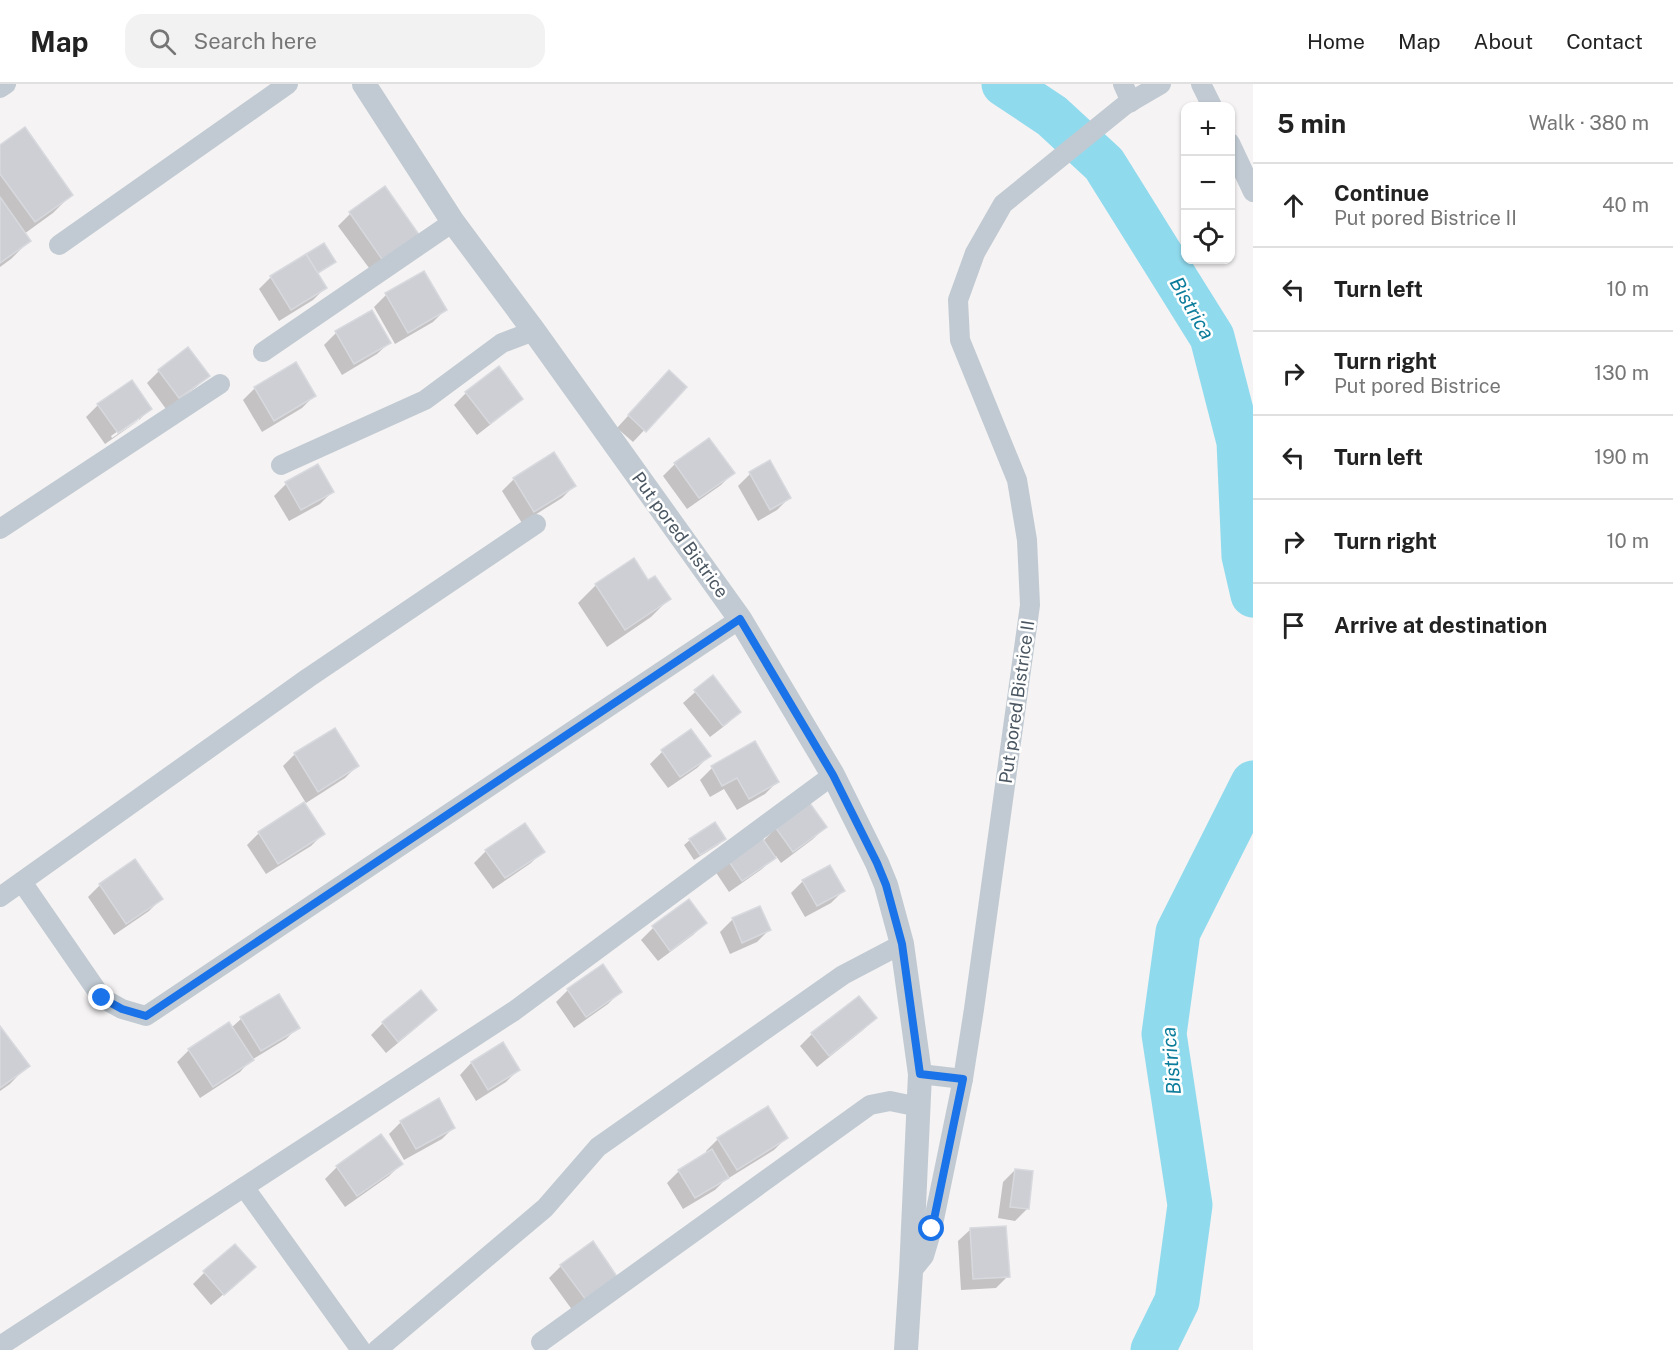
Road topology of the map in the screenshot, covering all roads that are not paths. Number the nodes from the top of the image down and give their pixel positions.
1 (6, 84) edge
2 (288, 84) edge
3 (364, 84) edge
4 (1161, 84) edge
5 (1200, 84) edge
6 (0, 88) edge
7 (1126, 97) edge
8 (1210, 102) edge
9 (1235, 154) edge
10 (1253, 192) edge
11 (453, 222) junction
12 (58, 245) dead end
13 (534, 331) junction
14 (263, 352) dead end
15 (220, 384) dead end
16 (281, 465) dead end
17 (536, 524) dead end
18 (0, 529) edge
19 (740, 619) junction
20 (833, 775) junction
21 (22, 882) junction
22 (0, 897) edge
23 (902, 944) junction
24 (920, 1074) junction
25 (963, 1079) junction
26 (919, 1107) junction
27 (244, 1186) junction
28 (911, 1272) junction
29 (541, 1342) dead end
30 (0, 1346) edge
31 (361, 1350) edge
32 (377, 1350) edge
33 (906, 1350) edge

1 - 6 street
2 - 12 street
3 - 11 street, Put pored Bistrice
4 - 7 street, Put pored Bistrice II
5 - 8 street
7 - 25 street, Put pored Bistrice II
9 - 10 street
11 - 13 street, Put pored Bistrice
11 - 14 street
13 - 16 street
13 - 19 street, Put pored Bistrice
15 - 18 street
17 - 21 street
19 - 20 street, Put pored Bistrice
19 - 21 street
20 - 23 street, Put pored Bistrice
20 - 27 street
21 - 22 street
23 - 24 street, Put pored Bistrice
23 - 32 street
24 - 25 street
24 - 26 street, Put pored Bistrice
25 - 28 street, Put pored Bistrice II
26 - 28 street, Put pored Bistrice
26 - 29 street
27 - 30 street
27 - 31 street
28 - 33 street, Put pored Bistrice

